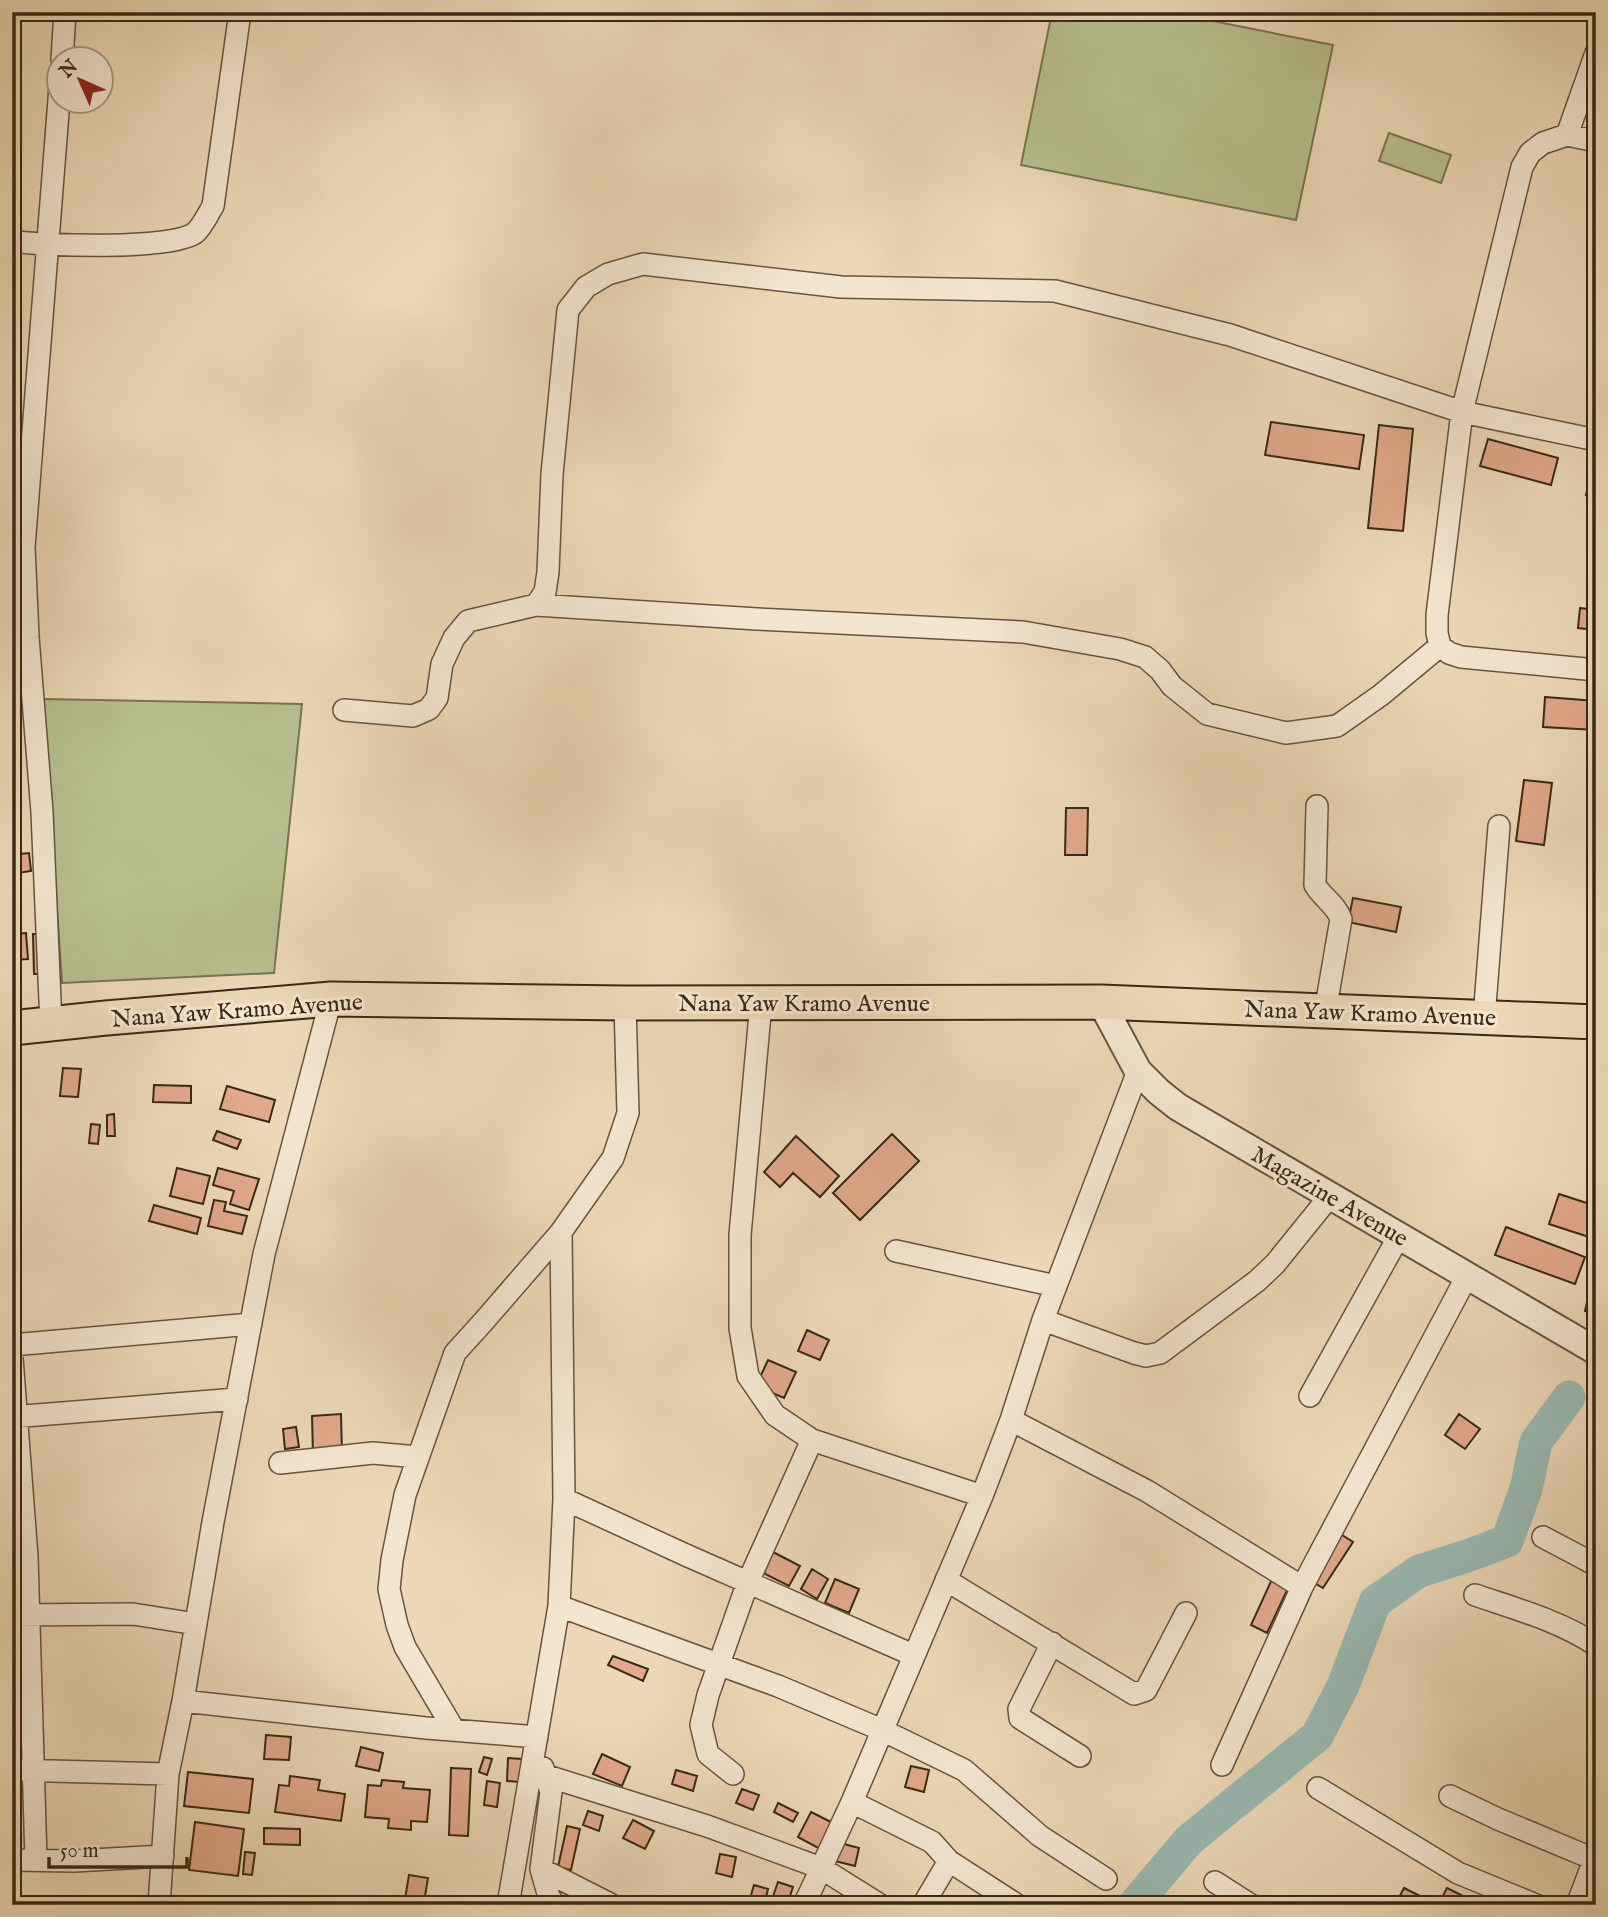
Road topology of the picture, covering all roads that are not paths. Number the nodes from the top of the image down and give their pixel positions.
1 (65, 12) edge
2 (240, 12) edge
3 (63, 46) edge
4 (1596, 53) edge
5 (58, 116) edge
6 (1567, 135) junction
7 (1596, 141) edge
8 (12, 241) edge
9 (48, 243) junction
10 (1462, 412) junction
11 (1596, 440) edge
12 (18, 546) edge
13 (536, 605) junction
14 (20, 636) edge
15 (1440, 646) junction
16 (1596, 670) edge
17 (344, 710) dead end
18 (1317, 806) dead end
19 (1499, 826) dead end
20 (331, 999) junction
21 (1101, 1002) junction
22 (625, 1003) junction
23 (761, 1003) junction
24 (1325, 1012) junction
25 (1484, 1018) junction
26 (1596, 1022) edge
27 (51, 1024) junction
28 (12, 1028) edge
29 (1138, 1071) junction
30 (1331, 1196) junction
31 (561, 1232) junction
32 (1399, 1236) junction
33 (896, 1251) dead end
34 (1467, 1276) junction
35 (1056, 1286) junction
36 (1042, 1320) junction
37 (251, 1324) junction
38 (12, 1345) edge
39 (1596, 1352) edge
40 (12, 1358) edge
41 (1310, 1396) dead end
42 (237, 1399) junction
43 (14, 1417) edge
44 (1012, 1420) junction
45 (812, 1440) junction
46 (418, 1457) junction
47 (280, 1463) dead end
48 (982, 1496) junction
49 (564, 1499) junction
50 (1543, 1537) dead end
51 (1596, 1565) edge
52 (946, 1580) junction
53 (748, 1582) junction
54 (1302, 1587) junction
55 (1475, 1595) dead end
56 (559, 1606) junction
57 (1186, 1613) dead end
58 (21, 1616) edge
59 (196, 1624) junction
60 (1052, 1643) junction
61 (1596, 1645) edge
62 (913, 1655) junction
63 (719, 1664) junction
64 (183, 1701) junction
65 (454, 1730) junction
66 (882, 1730) junction
67 (535, 1745) junction
68 (1080, 1756) dead end
69 (1222, 1765) dead end
70 (23, 1771) edge
71 (168, 1774) junction
72 (733, 1774) dead end
73 (547, 1776) junction
74 (1318, 1788) dead end
75 (1450, 1796) dead end
76 (852, 1802) junction
77 (163, 1856) junction
78 (1595, 1858) edge
79 (12, 1860) edge
80 (36, 1860) junction
81 (949, 1860) junction
82 (821, 1868) junction
83 (541, 1869) junction
84 (1107, 1879) dead end
85 (1214, 1882) dead end
86 (159, 1905) edge
87 (508, 1905) edge
88 (555, 1905) edge
89 (612, 1905) edge
90 (804, 1905) edge
91 (880, 1905) edge
92 (923, 1905) edge
93 (1017, 1905) edge
94 (1251, 1905) edge
95 (1536, 1905) edge
96 (1577, 1905) edge

1 - 3 street
2 - 9 street
4 - 6 street
5 - 9 street
6 - 7 street
6 - 10 street
8 - 9 street
9 - 12 street
10 - 11 street
10 - 13 street
10 - 15 street
12 - 14 street
13 - 15 street
13 - 17 street
14 - 27 street
15 - 16 street
18 - 24 street
19 - 25 street
20 - 22 main road, Nana Yaw Kramo Avenue
20 - 27 main road, Nana Yaw Kramo Avenue
20 - 37 street
21 - 23 main road, Nana Yaw Kramo Avenue
21 - 24 main road, Nana Yaw Kramo Avenue
21 - 29 street, Magazine Avenue
22 - 23 main road, Nana Yaw Kramo Avenue
22 - 31 street
23 - 45 street
24 - 25 main road, Nana Yaw Kramo Avenue
25 - 26 main road, Nana Yaw Kramo Avenue
27 - 28 main road, Nana Yaw Kramo Avenue
29 - 30 street, Magazine Avenue
29 - 35 street
30 - 32 street, Magazine Avenue
30 - 36 street
31 - 46 street
31 - 49 street
32 - 34 street, Magazine Avenue
32 - 41 street
33 - 35 street
34 - 39 street, Magazine Avenue
34 - 54 street
35 - 36 street
36 - 44 street
37 - 38 street
37 - 42 street
40 - 43 street
42 - 43 street
42 - 59 street
43 - 58 street
44 - 48 street
44 - 54 street
45 - 48 street
45 - 53 street
46 - 47 street
46 - 65 street
48 - 52 street
49 - 53 street
49 - 56 street
50 - 51 street
52 - 60 street
52 - 62 street
53 - 62 street
53 - 63 street
54 - 69 street
55 - 61 street
56 - 63 street
56 - 67 street
57 - 60 street
58 - 59 street
58 - 70 street
59 - 64 street
60 - 68 street
62 - 66 street
63 - 66 street
63 - 72 street
64 - 65 street
64 - 71 street
65 - 67 street
66 - 76 street
66 - 84 street
67 - 73 street
67 - 87 street
70 - 71 street
70 - 80 street
71 - 77 street
73 - 82 street
73 - 83 street
74 - 95 street
75 - 78 street
76 - 81 street
76 - 82 street
77 - 80 street
77 - 86 street
78 - 96 street
79 - 80 street
81 - 92 street
81 - 93 street
82 - 90 street
82 - 91 street
83 - 88 street
83 - 89 street
85 - 94 street

